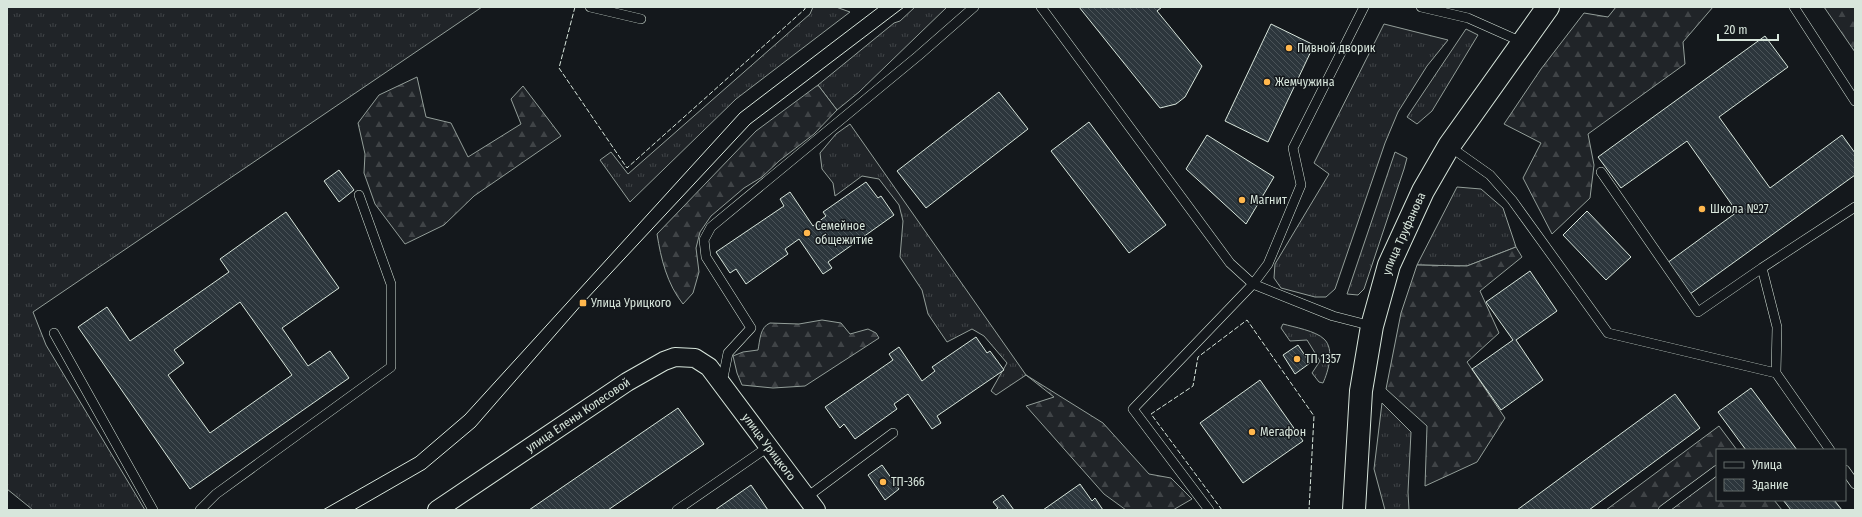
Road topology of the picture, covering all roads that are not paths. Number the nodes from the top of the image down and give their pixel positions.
1 (590, 7) edge
2 (974, 7) edge
3 (1041, 7) edge
4 (1364, 7) edge
5 (1421, 7) edge
6 (1548, 7) edge
7 (1794, 7) edge
8 (641, 19) dead end
9 (1522, 42) junction
10 (1855, 101) edge
11 (1449, 146) junction
12 (1601, 172) dead end
13 (360, 195) dead end
14 (1855, 207) edge
15 (1762, 268) junction
16 (1253, 284) junction
17 (1372, 326) junction
18 (54, 333) dead end
19 (1776, 373) junction
20 (722, 383) junction
21 (893, 433) dead end
22 (768, 447) junction
23 (1829, 449) edge
24 (1716, 471) edge
25 (1846, 471) edge
26 (1855, 484) edge
27 (1353, 503) edge
28 (812, 504) edge
29 (153, 510) edge
30 (200, 510) edge
31 (437, 510) edge
32 (677, 510) edge
33 (1209, 510) edge
34 (1663, 510) edge

1 - 8 lane
2 - 20 lane
3 - 16 lane
4 - 16 lane
5 - 9 lane
6 - 9 street, улица Труфанова
7 - 10 lane
9 - 11 street, улица Труфанова
11 - 17 street, улица Труфанова
11 - 19 lane
12 - 15 lane
13 - 30 lane
14 - 15 lane
15 - 19 lane
16 - 17 lane
16 - 33 lane
17 - 27 street, улица Труфанова
18 - 29 lane
19 - 23 lane
20 - 22 street, улица Урицкого
20 - 31 street, улица Елены Колесовой
21 - 28 lane
22 - 28 street, улица Урицкого
22 - 32 lane
24 - 34 lane
25 - 26 lane

